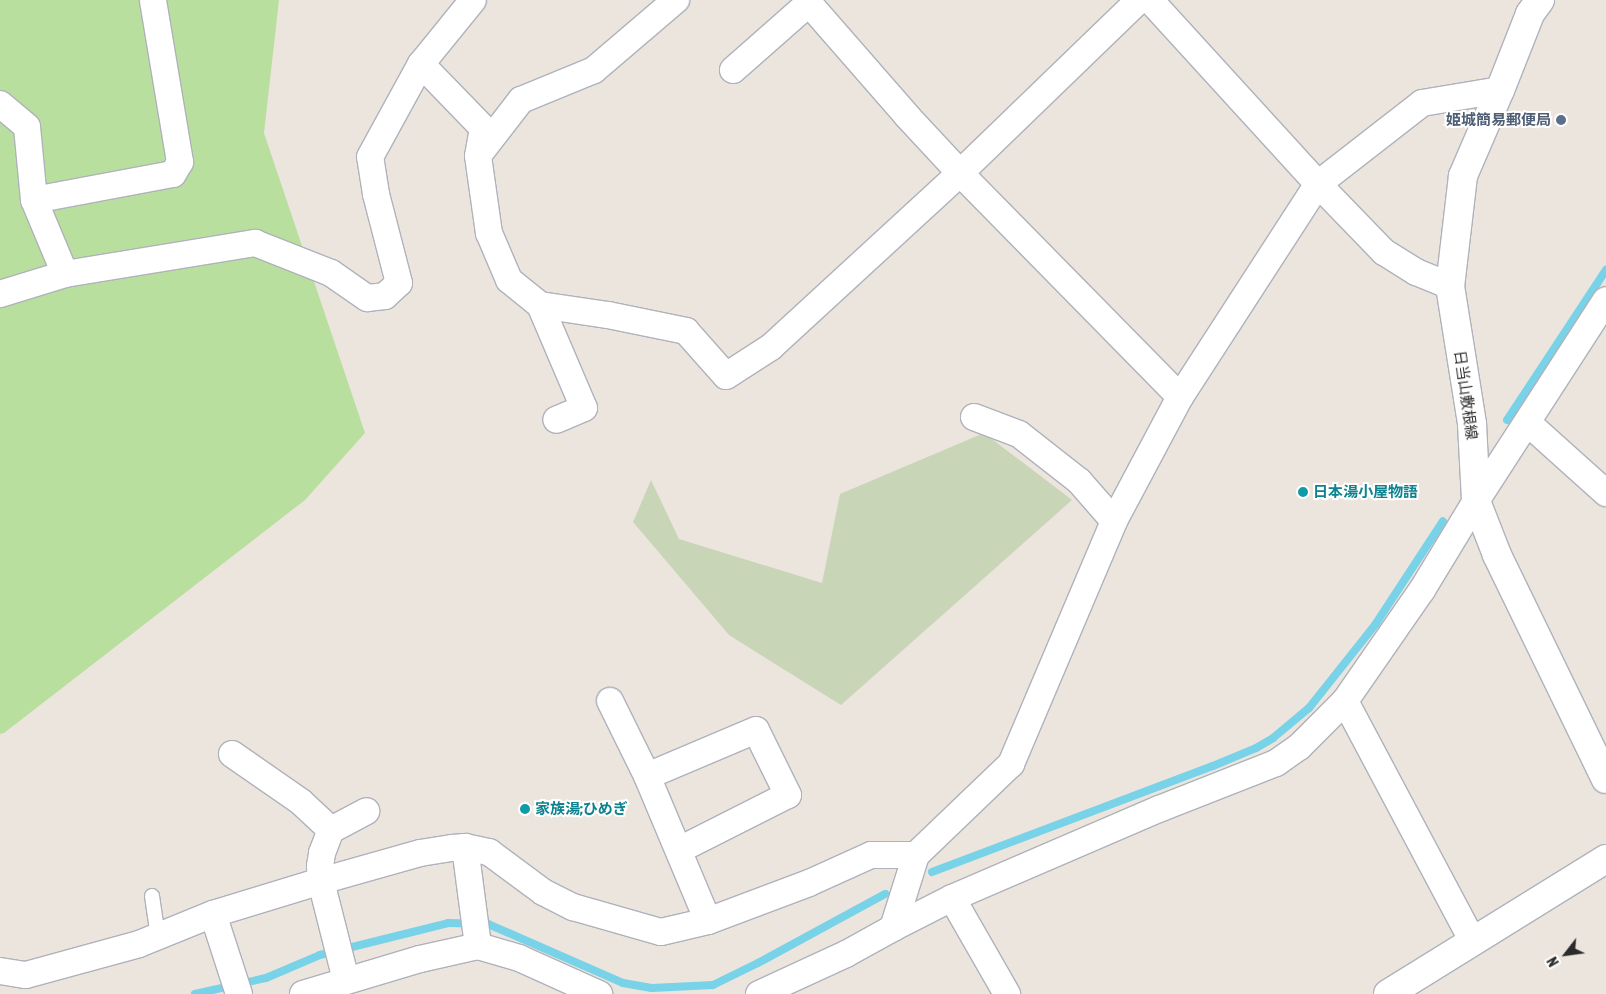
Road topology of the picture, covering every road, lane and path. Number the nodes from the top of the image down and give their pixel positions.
1 (153, 0) edge
2 (473, 0) edge
3 (676, 0) edge
4 (1139, 0) edge
5 (1150, 0) edge
6 (808, 2) edge
7 (1530, 5) edge
8 (422, 64) junction
9 (733, 70) dead end
10 (1500, 90) junction
11 (0, 104) edge
12 (478, 156) junction
13 (960, 172) junction
14 (1318, 184) junction
15 (34, 200) junction
16 (65, 274) junction
17 (1450, 286) junction
18 (0, 294) edge
19 (1606, 300) edge
20 (540, 305) junction
21 (1180, 397) junction
22 (974, 418) dead end
23 (556, 420) dead end
24 (1528, 423) junction
25 (1606, 493) edge
26 (1476, 501) junction
27 (1114, 521) junction
28 (610, 701) dead end
29 (1345, 701) junction
30 (232, 754) dead end
31 (647, 776) junction
32 (1606, 779) edge
33 (366, 811) dead end
34 (331, 830) junction
35 (465, 847) junction
36 (679, 850) junction
37 (916, 855) junction
38 (1606, 859) edge
39 (321, 881) junction
40 (152, 896) dead end
41 (952, 898) junction
42 (213, 914) junction
43 (708, 921) junction
44 (893, 928) junction
45 (476, 932) junction
46 (158, 937) junction
47 (1472, 940) junction
48 (0, 971) edge
49 (344, 973) junction
50 (236, 983) edge
51 (1418, 987) edge
52 (303, 994) edge
53 (598, 994) edge
54 (759, 994) edge
55 (1007, 994) edge
56 (1388, 994) edge

1 - 15 street
2 - 8 street
3 - 12 street
4 - 13 street
5 - 14 street
6 - 9 street
6 - 13 street
7 - 10 main road, 日当山敷根線
8 - 12 street
8 - 16 street
10 - 14 street
10 - 17 main road, 日当山敷根線
11 - 15 street
12 - 20 street
13 - 20 street
13 - 21 street
14 - 17 street
14 - 21 street
15 - 16 street
16 - 18 street
17 - 26 main road, 日当山敷根線
19 - 24 street
20 - 23 street
21 - 27 street
22 - 27 street
24 - 25 street
24 - 26 street
26 - 29 street
26 - 32 main road, 日当山敷根線
27 - 37 street
28 - 31 street
29 - 41 street
29 - 47 street
30 - 34 street
31 - 36 street
31 - 36 street
33 - 34 street
34 - 39 street
35 - 39 street
35 - 43 street
35 - 45 street
36 - 43 street
37 - 43 street
37 - 44 street
38 - 47 main road
39 - 42 street
39 - 49 street
40 - 46 lane
41 - 44 street
41 - 55 street
42 - 46 street
42 - 50 street
44 - 54 street
45 - 49 street
45 - 53 street
46 - 48 street
47 - 51 main road
49 - 52 street
51 - 56 main road

